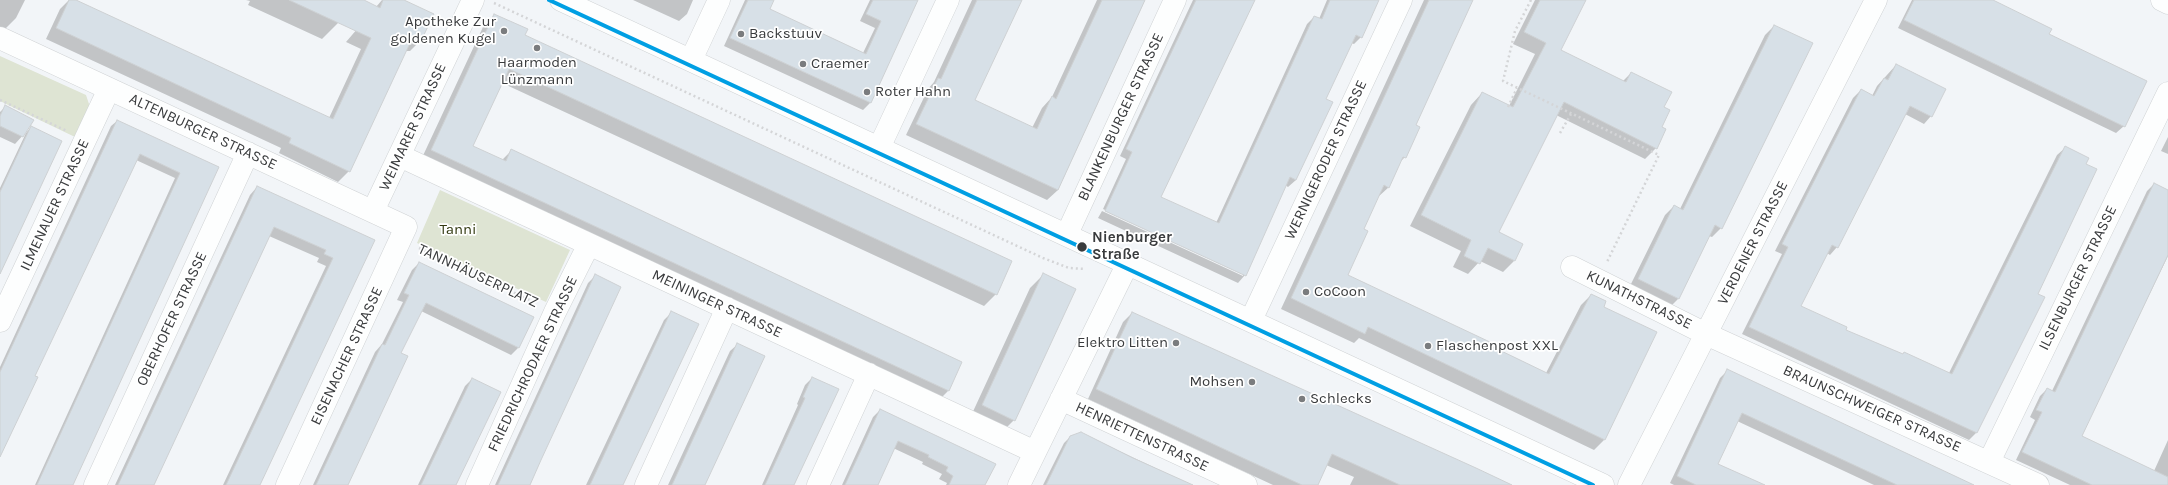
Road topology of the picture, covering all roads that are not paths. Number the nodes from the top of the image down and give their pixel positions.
1 (473, 0) edge
2 (561, 0) edge
3 (720, 0) edge
4 (948, 0) edge
5 (1175, 0) edge
6 (1401, 0) edge
7 (1876, 0) edge
8 (2162, 0) edge
9 (2168, 3) edge
10 (0, 38) edge
11 (691, 60) junction
12 (109, 89) junction
13 (2168, 93) edge
14 (879, 148) junction
15 (248, 153) junction
16 (400, 156) junction
17 (373, 211) junction
18 (403, 233) joint
19 (1067, 234) junction
20 (589, 244) junction
21 (1128, 263) junction
22 (1572, 267) dead end
23 (727, 308) junction
24 (1251, 320) junction
25 (0, 321) edge
26 (1706, 334) junction
27 (869, 374) junction
28 (1061, 399) junction
29 (1035, 452) junction
30 (1989, 462) junction
31 (95, 485) edge
32 (287, 485) edge
33 (477, 485) edge
34 (646, 485) edge
35 (818, 485) edge
36 (1018, 485) edge
37 (1246, 485) edge
38 (1603, 485) edge
39 (1629, 485) edge
40 (2038, 485) edge

1 - 16 street, WEIMARER STRASSE
2 - 11 street
3 - 11 street
4 - 14 street
5 - 19 street, BLANKENBURGER STRASSE
6 - 24 street, WERNIGERODER STRASSE
7 - 26 street, VERDENER STRASSE
8 - 9 street
10 - 12 street, ALTENBURGER STRASSE
11 - 14 street
12 - 15 street, ALTENBURGER STRASSE
12 - 25 street, ILMENAUER STRASSE
13 - 30 street, ILSENBURGER STRASSE
14 - 19 street
15 - 17 street, ALTENBURGER STRASSE
15 - 31 street, OBERHOFER STRASSE
16 - 17 street, WEIMARER STRASSE
16 - 20 street, MEININGER STRASSE
17 - 18 street, ALTENBURGER STRASSE
18 - 32 street, EISENACHER STRASSE
19 - 21 street
20 - 23 street, MEININGER STRASSE
20 - 33 street, FRIEDRICHRODAER STRASSE
21 - 24 street
21 - 28 street
22 - 26 street, KUNATHSTRASSE
23 - 27 street, MEININGER STRASSE
23 - 34 street
24 - 38 street
26 - 30 street, BRAUNSCHWEIGER STRASSE
26 - 39 street, VERDENER STRASSE
27 - 29 street, MEININGER STRASSE
27 - 35 street
28 - 29 street
28 - 37 street, HENRIETTENSTRASSE
29 - 36 street
30 - 40 street, BRAUNSCHWEIGER STRASSE

